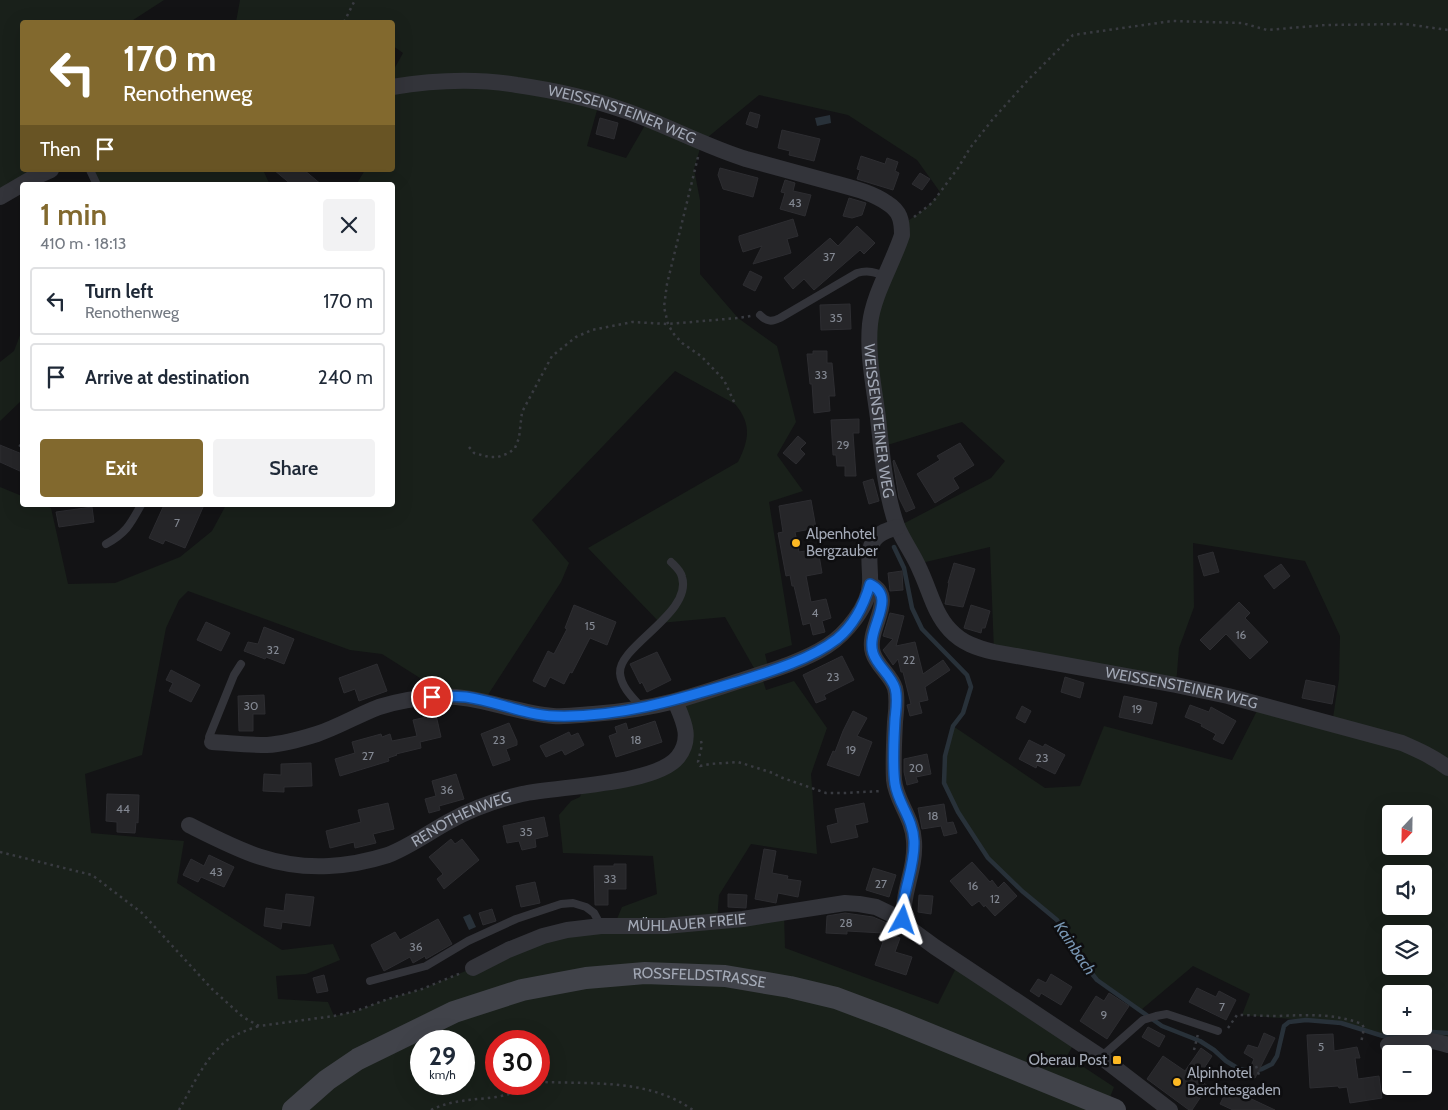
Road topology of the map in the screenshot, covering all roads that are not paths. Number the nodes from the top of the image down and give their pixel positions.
1 (395, 87) edge
2 (47, 172) edge
3 (26, 182) edge
4 (20, 185) edge
5 (0, 197) edge
6 (886, 277) junction
7 (760, 315) road end
8 (140, 507) edge
9 (898, 527) junction
10 (106, 544) dead end
11 (671, 562) dead end
12 (870, 584) junction
13 (241, 664) dead end
14 (675, 701) junction
15 (642, 708) junction
16 (212, 742) joint
17 (1448, 768) edge
18 (190, 825) dead end
19 (903, 920) junction
20 (601, 926) junction
21 (473, 968) road end
22 (370, 981) dead end
23 (1218, 1031) road end
24 (1394, 1045) edge
25 (1448, 1045) edge
26 (1102, 1057) junction
27 (293, 1110) edge
28 (1115, 1110) edge
29 (1170, 1110) edge

1 - 6 street, WEISSENSTEINER WEG
2 - 3 street
4 - 5 street
6 - 7 lane
6 - 9 street, WEISSENSTEINER WEG
8 - 10 lane
9 - 12 street
9 - 17 street, WEISSENSTEINER WEG
11 - 15 lane
12 - 14 street
12 - 19 street
13 - 16 lane
14 - 15 street
14 - 18 street, RENOTHENWEG
15 - 16 street
19 - 20 street, MÜHLAUER FREIE
19 - 26 street, MÜHLAUER FREIE
20 - 21 street, MÜHLAUER FREIE
20 - 22 lane
23 - 26 lane
24 - 25 street
26 - 29 street, MÜHLAUER FREIE
27 - 28 main road, ROSSFELDSTRASSE

